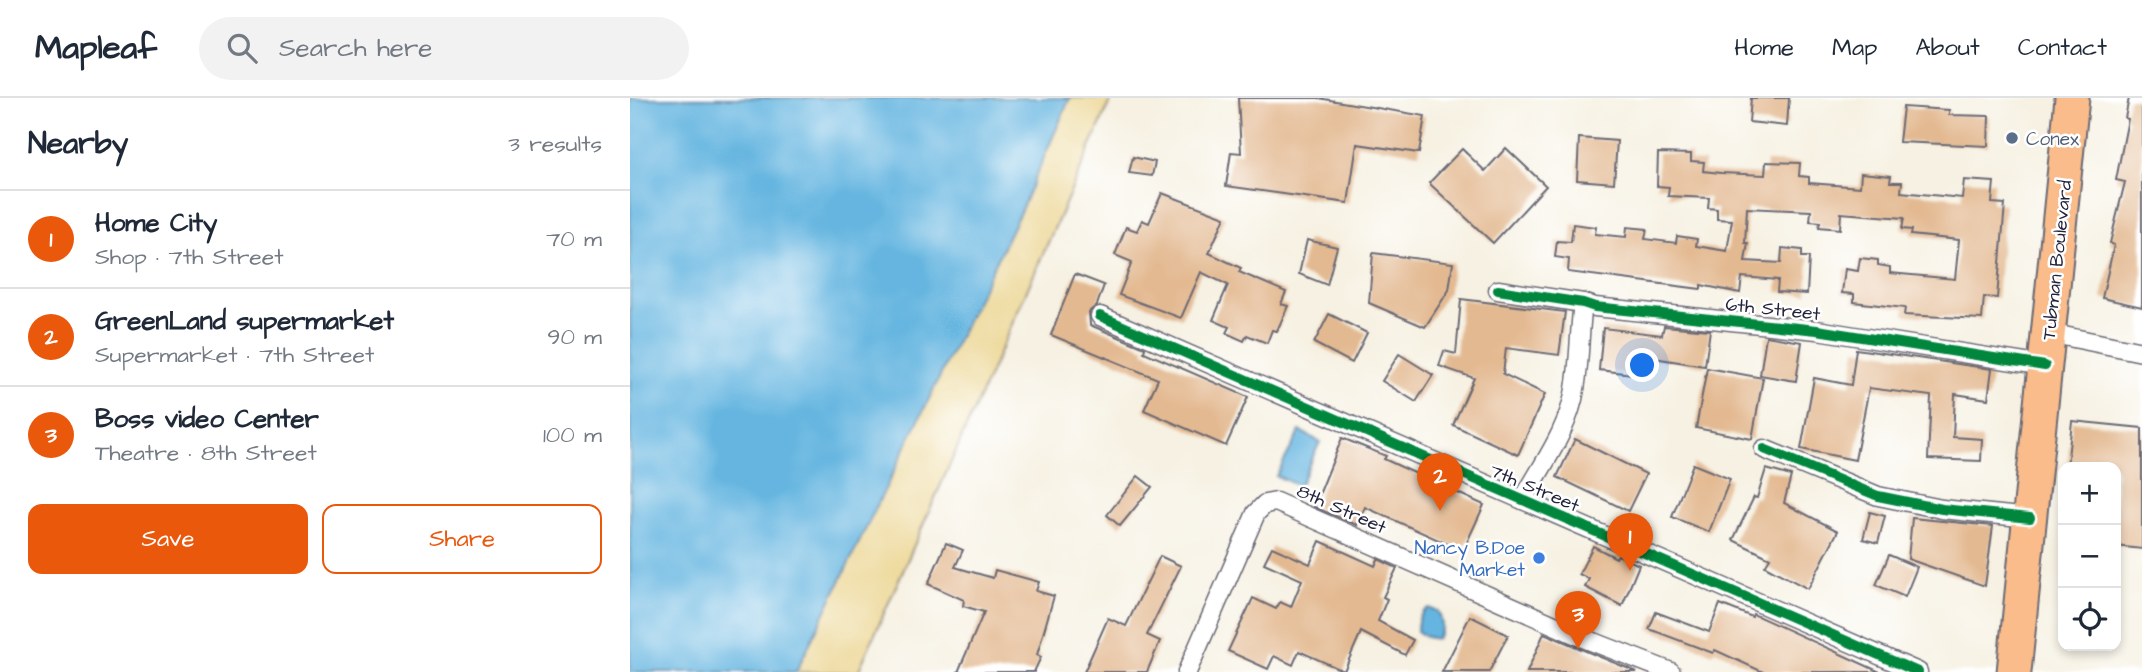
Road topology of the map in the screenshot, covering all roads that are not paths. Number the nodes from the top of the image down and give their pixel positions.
1 (2072, 98) edge
2 (1498, 290) dead end
3 (1583, 303) junction
4 (1100, 316) dead end
5 (2049, 333) junction
6 (2142, 352) edge
7 (2045, 366) junction
8 (1764, 449) dead end
9 (1523, 500) junction
10 (2030, 518) junction
11 (1187, 672) edge
12 (1671, 672) edge
13 (1918, 672) edge
14 (2014, 672) edge

1 - 5 highway, Tubman Boulevard
2 - 3 street, 6th Street
3 - 7 street, 6th Street
3 - 9 street
4 - 9 street, 7th Street
5 - 6 street
5 - 7 highway, Tubman Boulevard
7 - 10 highway, Tubman Boulevard
8 - 10 street
9 - 13 street, 7th Street
10 - 14 highway, Tubman Boulevard
11 - 12 street, 8th Street

